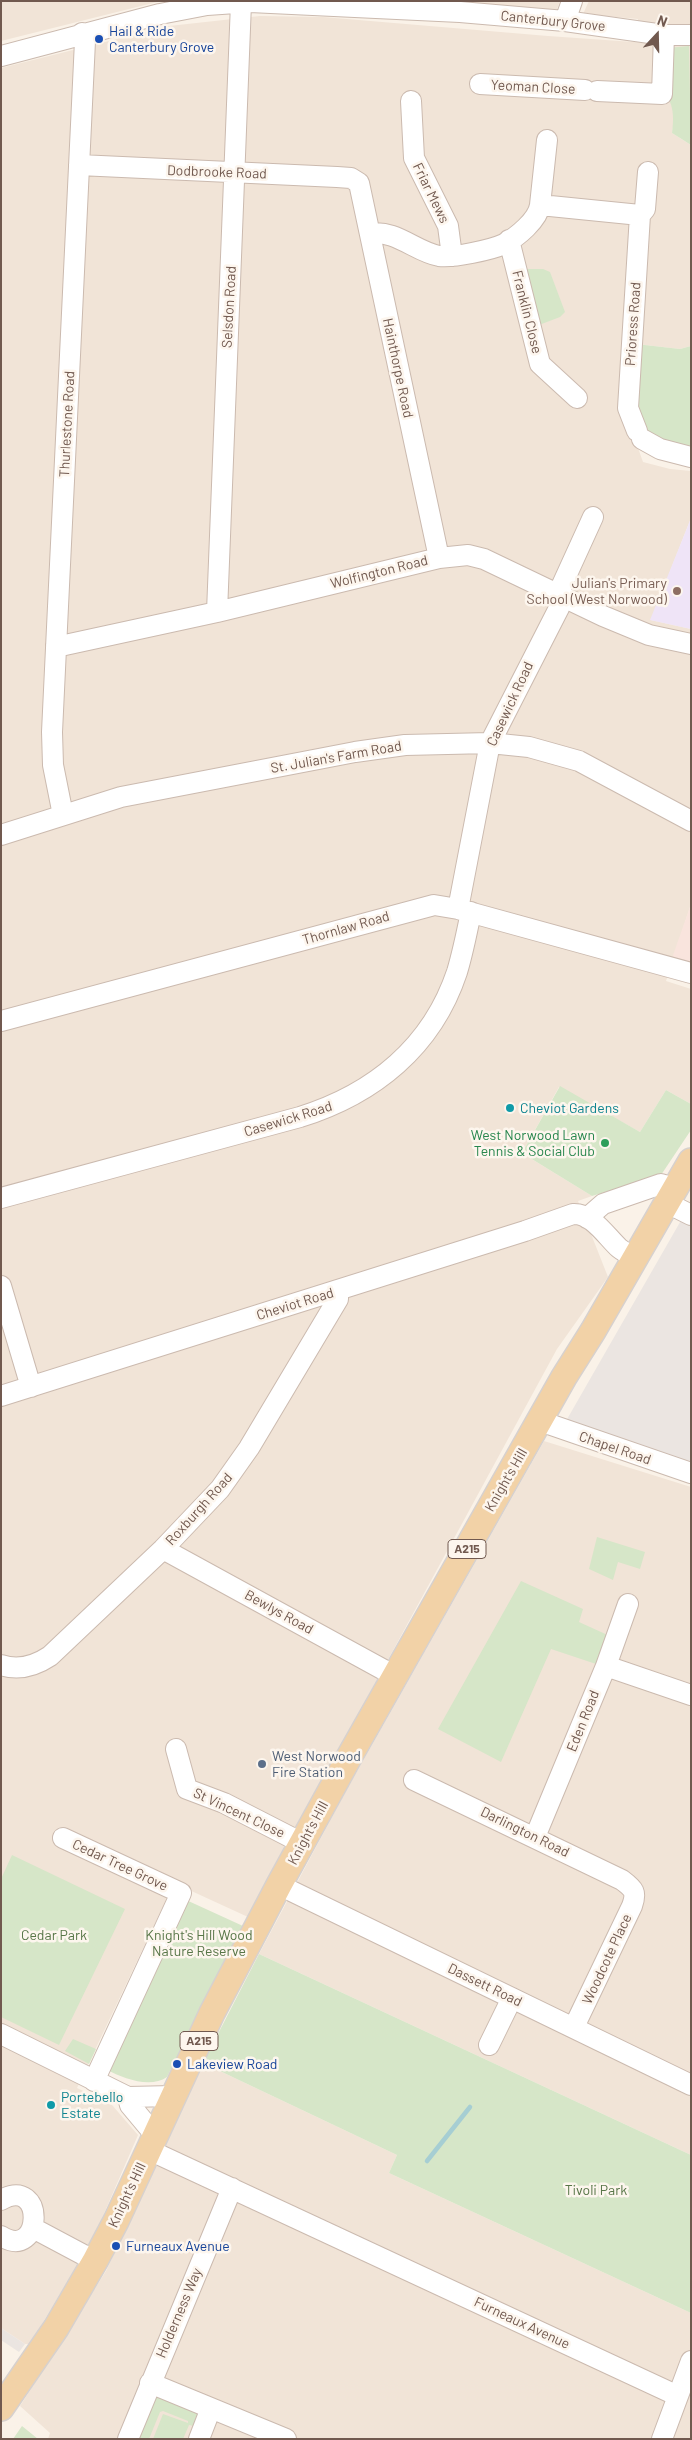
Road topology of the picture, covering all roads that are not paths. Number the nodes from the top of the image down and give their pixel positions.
1 (572, 1) edge
2 (242, 3) junction
3 (399, 5) edge
4 (424, 6) edge
5 (565, 21) junction
6 (82, 33) junction
7 (664, 35) junction
8 (691, 36) edge
9 (1, 56) edge
10 (480, 84) dead end
11 (411, 100) dead end
12 (547, 140) dead end
13 (79, 165) junction
14 (235, 172) junction
15 (648, 172) dead end
16 (356, 180) joint
17 (540, 205) junction
18 (640, 215) junction
19 (370, 234) junction
20 (509, 240) junction
21 (452, 256) junction
22 (577, 398) dead end
23 (691, 457) edge
24 (593, 516) dead end
25 (439, 558) junction
26 (559, 594) junction
27 (217, 612) junction
28 (691, 644) edge
29 (56, 645) junction
30 (490, 743) junction
31 (64, 815) junction
32 (691, 822) edge
33 (1, 835) edge
34 (464, 910) junction
35 (691, 973) edge
36 (1, 1021) edge
37 (691, 1161) edge
38 (671, 1196) junction
39 (1, 1198) edge
40 (691, 1215) edge
41 (587, 1218) junction
42 (636, 1258) junction
43 (1, 1286) edge
44 (338, 1290) junction
45 (31, 1387) junction
46 (1, 1396) edge
47 (540, 1421) junction
48 (691, 1474) edge
49 (163, 1549) junction
50 (628, 1604) dead end
51 (1, 1665) edge
52 (606, 1666) junction
53 (395, 1676) junction
54 (691, 1695) edge
55 (176, 1749) dead end
56 (414, 1780) dead end
57 (535, 1836) junction
58 (62, 1838) dead end
59 (302, 1843) junction
60 (279, 1885) junction
61 (634, 1889) joint
62 (512, 1998) junction
63 (574, 2027) junction
64 (1, 2034) edge
65 (489, 2046) dead end
66 (94, 2081) junction
67 (691, 2085) edge
68 (173, 2096) junction
69 (128, 2097) junction
70 (152, 2142) junction
71 (232, 2188) junction
72 (1, 2200) edge
73 (33, 2228) junction
74 (1, 2236) edge
75 (95, 2261) junction
76 (691, 2361) edge
77 (150, 2383) junction
78 (678, 2396) junction
79 (1, 2408) edge
80 (211, 2408) junction
81 (277, 2437) edge
82 (128, 2439) edge
83 (199, 2439) edge
84 (662, 2439) edge

1 - 5 street
2 - 3 street, Canterbury Grove
2 - 6 street, Canterbury Grove
2 - 14 street, Selsdon Road
3 - 4 street, Canterbury Grove
4 - 5 street, Canterbury Grove
5 - 7 street, Canterbury Grove
6 - 9 street, Canterbury Grove
6 - 13 street, Thurlestone Road
7 - 8 street, Canterbury Grove
7 - 10 street, Yeoman Close
11 - 21 street, Friar Mews
12 - 17 street
13 - 14 street, Dodbrooke Road
13 - 29 street, Thurlestone Road
14 - 16 street, Dodbrooke Road
14 - 27 street, Selsdon Road
15 - 18 street, Prioress Road
16 - 19 street, Hainthorpe Road
17 - 18 street
17 - 20 street
18 - 23 street, Prioress Road
19 - 21 street
19 - 25 street, Hainthorpe Road
20 - 21 street
20 - 22 street, Franklin Close
24 - 26 street, Casewick Road
25 - 26 street, Wolfington Road
25 - 27 street, Wolfington Road
26 - 28 street, Wolfington Road
26 - 30 street, Casewick Road
27 - 29 street, Wolfington Road
29 - 31 street, Thurlestone Road
30 - 31 street, St. Julian's Farm Road
30 - 32 street, St. Julian's Farm Road
30 - 34 street, Casewick Road
31 - 33 street, St. Julian's Farm Road
34 - 35 street, Thornlaw Road
34 - 36 street, Thornlaw Road
34 - 39 street, Casewick Road
37 - 38 main road, Knight's Hill / A215
38 - 40 street
38 - 41 street
38 - 42 main road, Knight's Hill / A215
41 - 42 street
41 - 44 street, Cheviot Road
42 - 47 main road, Knight's Hill / A215
43 - 45 street
44 - 45 street, Cheviot Road
44 - 49 street, Roxburgh Road
45 - 46 street, Cheviot Road
47 - 48 street, Chapel Road
47 - 53 main road, Knight's Hill / A215
49 - 51 street, Roxburgh Road
49 - 53 street, Bewlys Road
50 - 52 street, Eden Road
52 - 54 street
52 - 57 street, Eden Road
53 - 59 main road, Knight's Hill / A215
55 - 59 street, St Vincent Close
56 - 57 street, Darlington Road
57 - 61 street, Darlington Road
58 - 66 street, Cedar Tree Grove
59 - 60 main road, Knight's Hill / A215
60 - 62 street, Dassett Road
60 - 68 main road, Knight's Hill / A215
61 - 63 street, Woodcote Place
62 - 63 street, Dassett Road
62 - 65 street
63 - 67 street, Dassett Road
64 - 66 street
66 - 69 street
68 - 69 street
68 - 70 main road, Knight's Hill / A215
69 - 70 street
70 - 71 street, Furneaux Avenue
70 - 75 main road, Knight's Hill / A215
71 - 77 street, Holderness Way
71 - 78 street, Furneaux Avenue
72 - 73 street
73 - 74 street
73 - 75 street
75 - 79 main road, Knight's Hill / A215
76 - 78 street
77 - 80 street
77 - 82 street, Holderness Way
78 - 84 street
80 - 81 street
80 - 83 street

